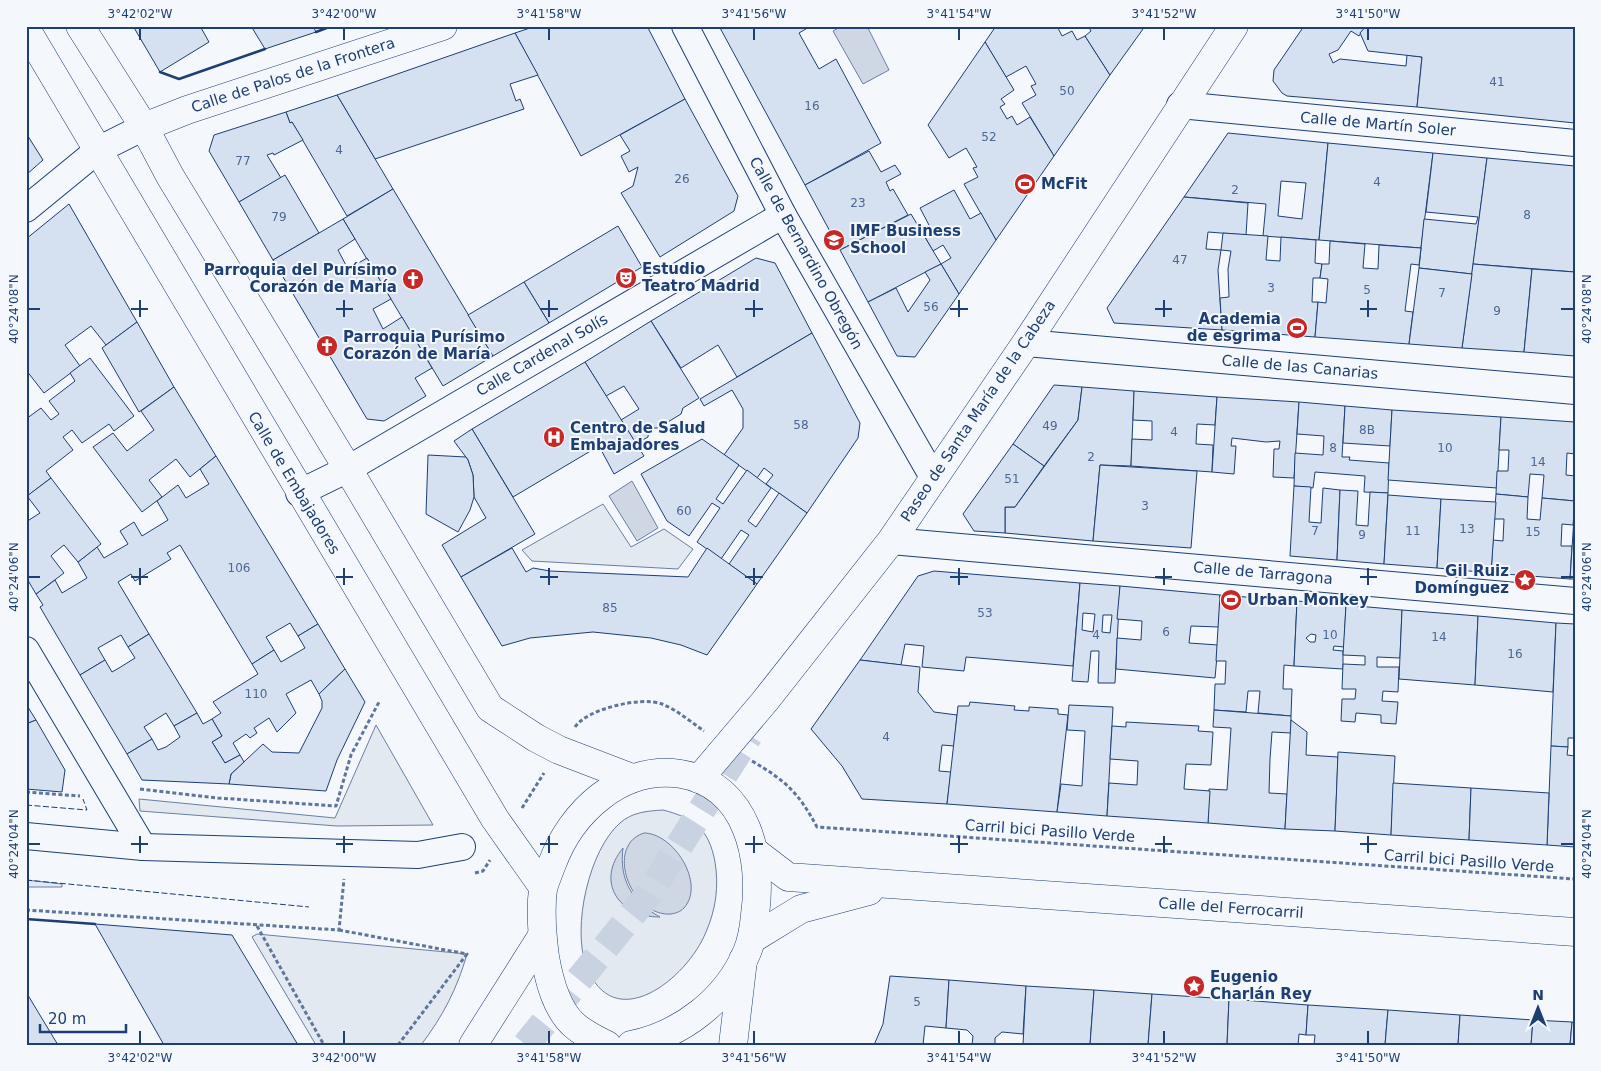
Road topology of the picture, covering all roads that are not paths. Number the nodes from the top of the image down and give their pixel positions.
1 (80, 26) edge
2 (444, 26) edge
3 (685, 26) edge
4 (1234, 26) edge
5 (26, 29) edge
6 (1180, 105) junction
7 (144, 128) junction
8 (1575, 143) edge
9 (98, 150) junction
10 (26, 210) edge
11 (783, 215) junction
12 (1026, 342) junction
13 (1575, 390) edge
14 (348, 469) junction
15 (933, 476) junction
16 (300, 493) junction
17 (891, 541) junction
18 (1575, 601) edge
19 (26, 650) edge
20 (632, 778) junction
21 (699, 779) junction
22 (26, 836) edge
23 (143, 847) junction
24 (462, 847) dead end
25 (754, 851) junction
26 (887, 884) junction
27 (544, 887) junction
28 (1575, 932) edge
29 (542, 936) junction
30 (748, 950) junction
31 (473, 1045) edge
32 (607, 1045) edge
33 (631, 1045) edge
34 (733, 1045) edge

1 - 7 main road
2 - 7 main road, Calle de Palos de la Frontera
3 - 11 street, Calle de Bernardino Obregón
4 - 6 main road, Paseo de Santa María de la Cabeza
5 - 9 main road, Calle de Embajadores
6 - 8 street, Calle de Martín Soler
6 - 12 main road, Paseo de Santa María de la Cabeza
7 - 9 street
7 - 14 main road
9 - 10 street
9 - 16 main road, Calle de Embajadores
11 - 14 street, Calle Cardenal Solís
11 - 15 street, Calle de Bernardino Obregón
12 - 13 street, Calle de las Canarias
12 - 15 main road, Paseo de Santa María de la Cabeza
14 - 16 street, Calle Cardenal Solís
14 - 20 main road
15 - 17 main road, Paseo de Santa María de la Cabeza
16 - 27 main road, Calle de Embajadores
17 - 18 street, Calle de Tarragona
17 - 21 main road, Paseo de Santa María de la Cabeza
19 - 23 street
20 - 21 main road
20 - 27 main road
21 - 25 main road
22 - 23 street
23 - 24 street
25 - 26 main road, Calle del Ferrocarril
25 - 30 main road
26 - 28 main road, Calle del Ferrocarril
26 - 30 main road, Calle del Ferrocarril
27 - 29 main road
29 - 31 main road
29 - 32 main road
30 - 33 main road
30 - 34 main road

